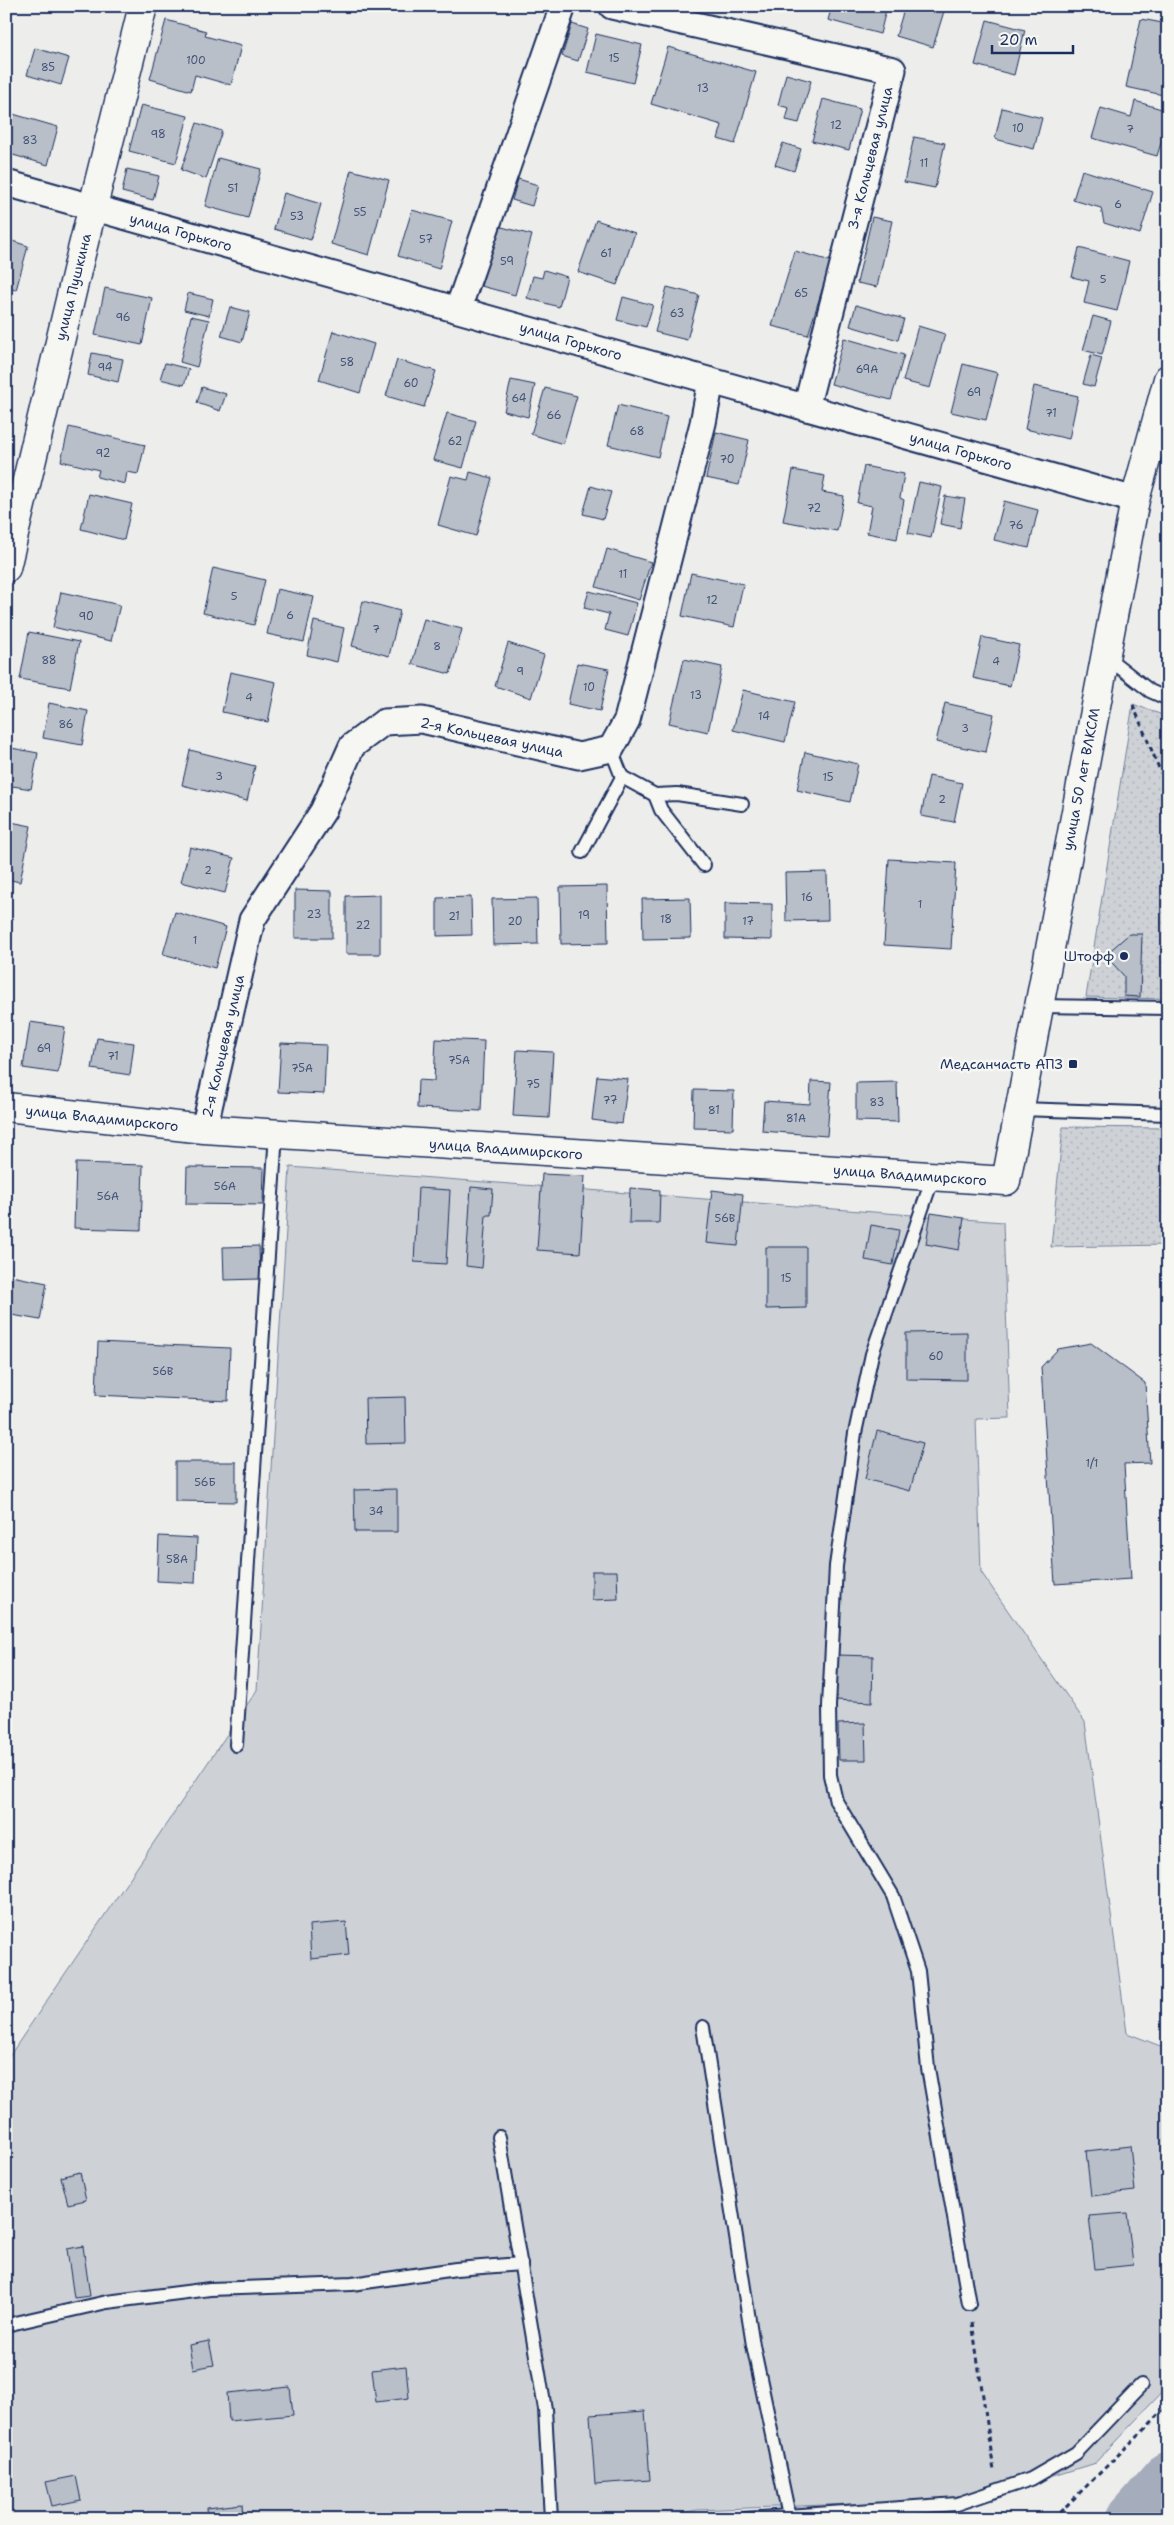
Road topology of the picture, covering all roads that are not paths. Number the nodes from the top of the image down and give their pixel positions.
1 (143, 6) edge
2 (563, 6) edge
3 (612, 6) edge
4 (6, 182) edge
5 (93, 207) junction
6 (458, 309) junction
7 (1168, 379) edge
8 (711, 381) junction
9 (806, 408) junction
10 (1135, 500) junction
11 (6, 568) edge
12 (1104, 655) junction
13 (1168, 699) edge
14 (611, 749) junction
15 (622, 777) junction
16 (655, 795) junction
17 (742, 804) dead end
18 (582, 852) dead end
19 (704, 865) dead end
20 (1039, 1006) junction
21 (1168, 1008) edge
22 (6, 1107) edge
23 (1020, 1109) junction
24 (1168, 1114) edge
25 (204, 1129) junction
26 (276, 1134) junction
27 (933, 1177) junction
28 (1006, 1181) joint
29 (236, 1745) dead end
30 (703, 2027) dead end
31 (498, 2137) dead end
32 (521, 2264) junction
33 (969, 2304) road end
34 (6, 2326) edge
35 (1141, 2385) dead end
36 (788, 2516) junction
37 (551, 2519) edge
38 (745, 2519) edge

1 - 5 street, улица Пушкина
2 - 6 street
3 - 9 street, 3-я Кольцевая улица
4 - 5 street, улица Горького
5 - 6 street, улица Горького
5 - 11 street, улица Пушкина
6 - 8 street, улица Горького
7 - 10 street, улица 50 лет ВЛКСМ
8 - 9 street, улица Горького
8 - 14 street
9 - 10 street, улица Горького
10 - 12 street, улица 50 лет ВЛКСМ
12 - 13 lane
12 - 20 street, улица 50 лет ВЛКСМ
14 - 15 lane
14 - 25 street, 2-я Кольцевая улица
15 - 16 lane
15 - 18 lane
16 - 17 lane
16 - 19 lane
20 - 21 lane
20 - 23 street, улица 50 лет ВЛКСМ
22 - 25 street, улица Владимирского
23 - 24 lane
23 - 28 street, улица 50 лет ВЛКСМ
25 - 26 street, улица Владимирского
26 - 27 street, улица Владимирского
26 - 29 lane
27 - 28 street, улица Владимирского
27 - 33 lane
30 - 36 lane
31 - 32 lane
32 - 34 lane
32 - 37 lane
35 - 36 lane
36 - 38 lane

